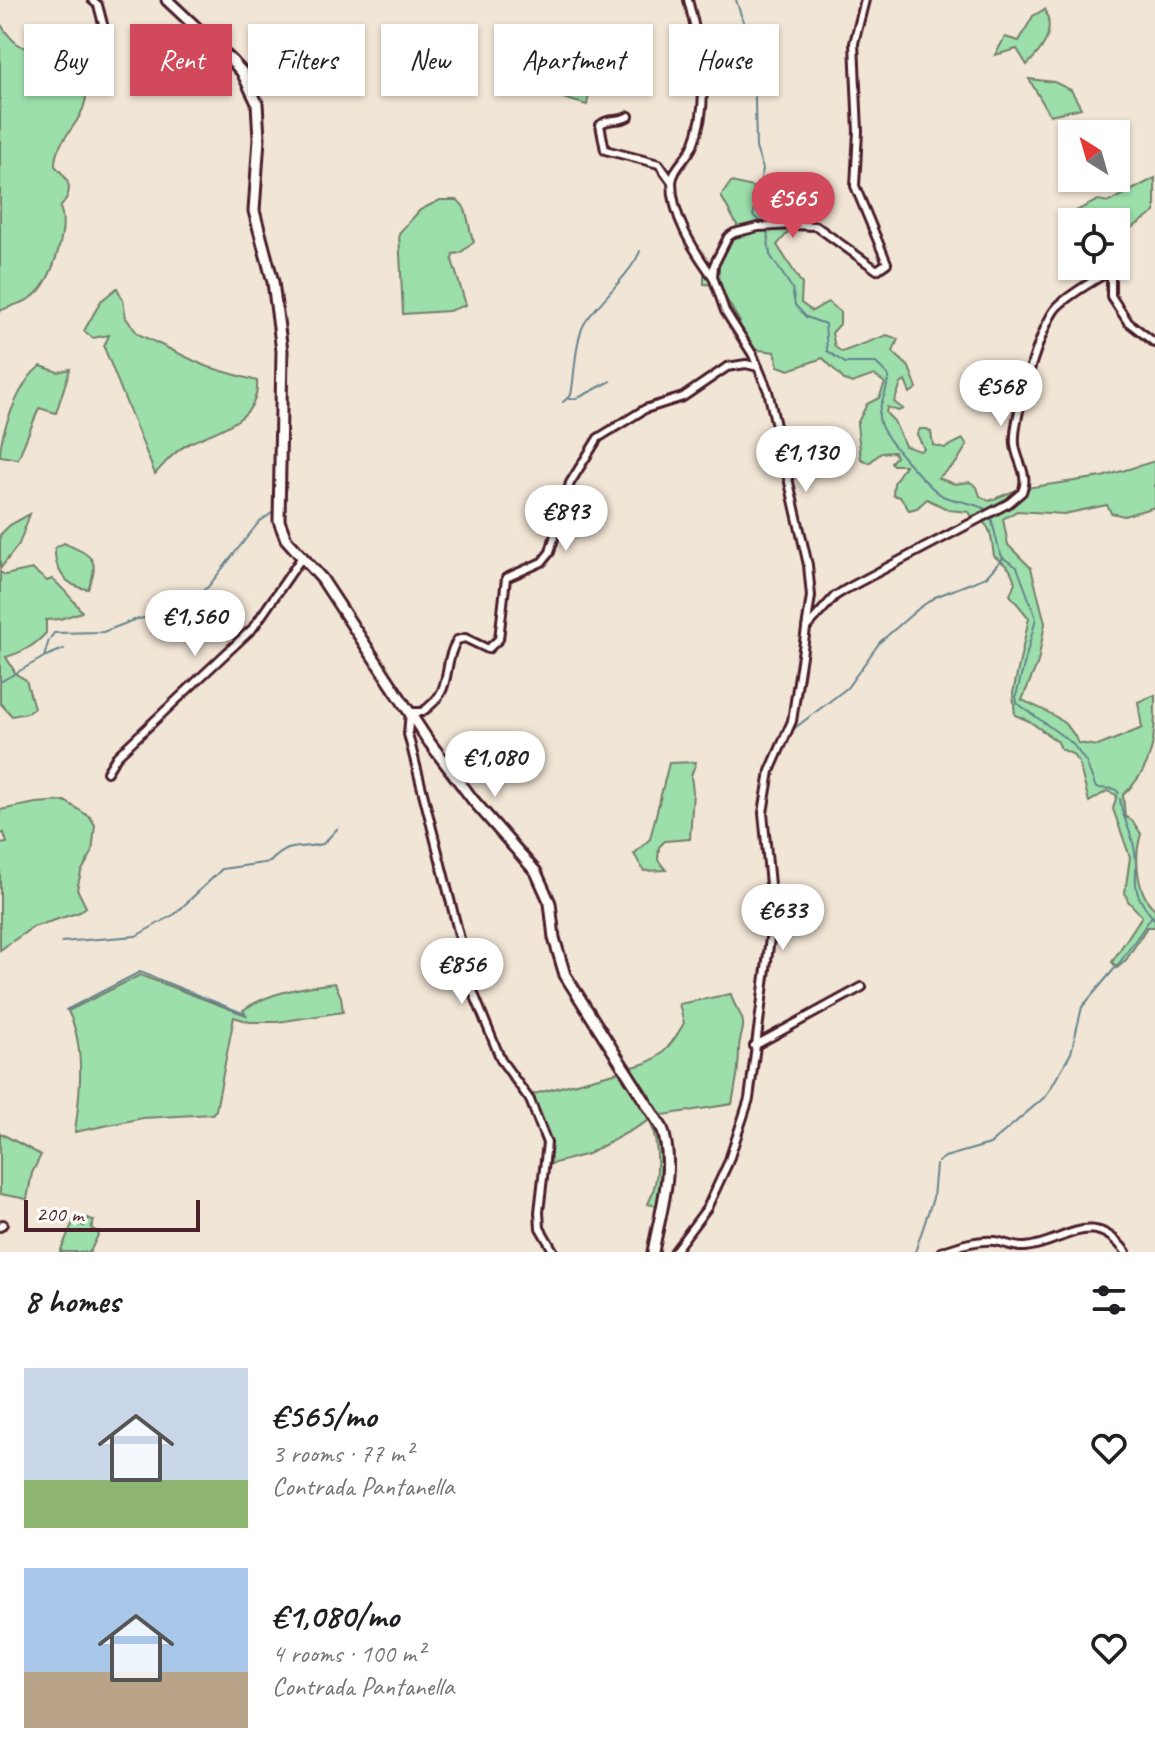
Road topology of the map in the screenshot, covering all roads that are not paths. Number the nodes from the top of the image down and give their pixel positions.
1 (92, 0) edge
2 (167, 0) edge
3 (688, 0) edge
4 (865, 0) edge
5 (103, 24) dead end
6 (629, 116) dead end
7 (672, 182) junction
8 (713, 277) junction
9 (1155, 343) edge
10 (758, 367) junction
11 (302, 557) junction
12 (806, 628) junction
13 (410, 712) junction
14 (107, 772) dead end
15 (862, 987) dead end
16 (754, 1046) junction
17 (554, 1252) edge
18 (653, 1252) edge
19 (674, 1252) edge
20 (941, 1252) edge
21 (1126, 1252) edge

1 - 5 street
2 - 11 street
3 - 7 street
4 - 8 street
6 - 7 street
7 - 8 street
8 - 10 street
9 - 12 street
10 - 12 street
10 - 13 street
11 - 13 street
11 - 14 street
12 - 16 street
13 - 17 street
13 - 18 street
15 - 16 street
16 - 19 street
20 - 21 street

